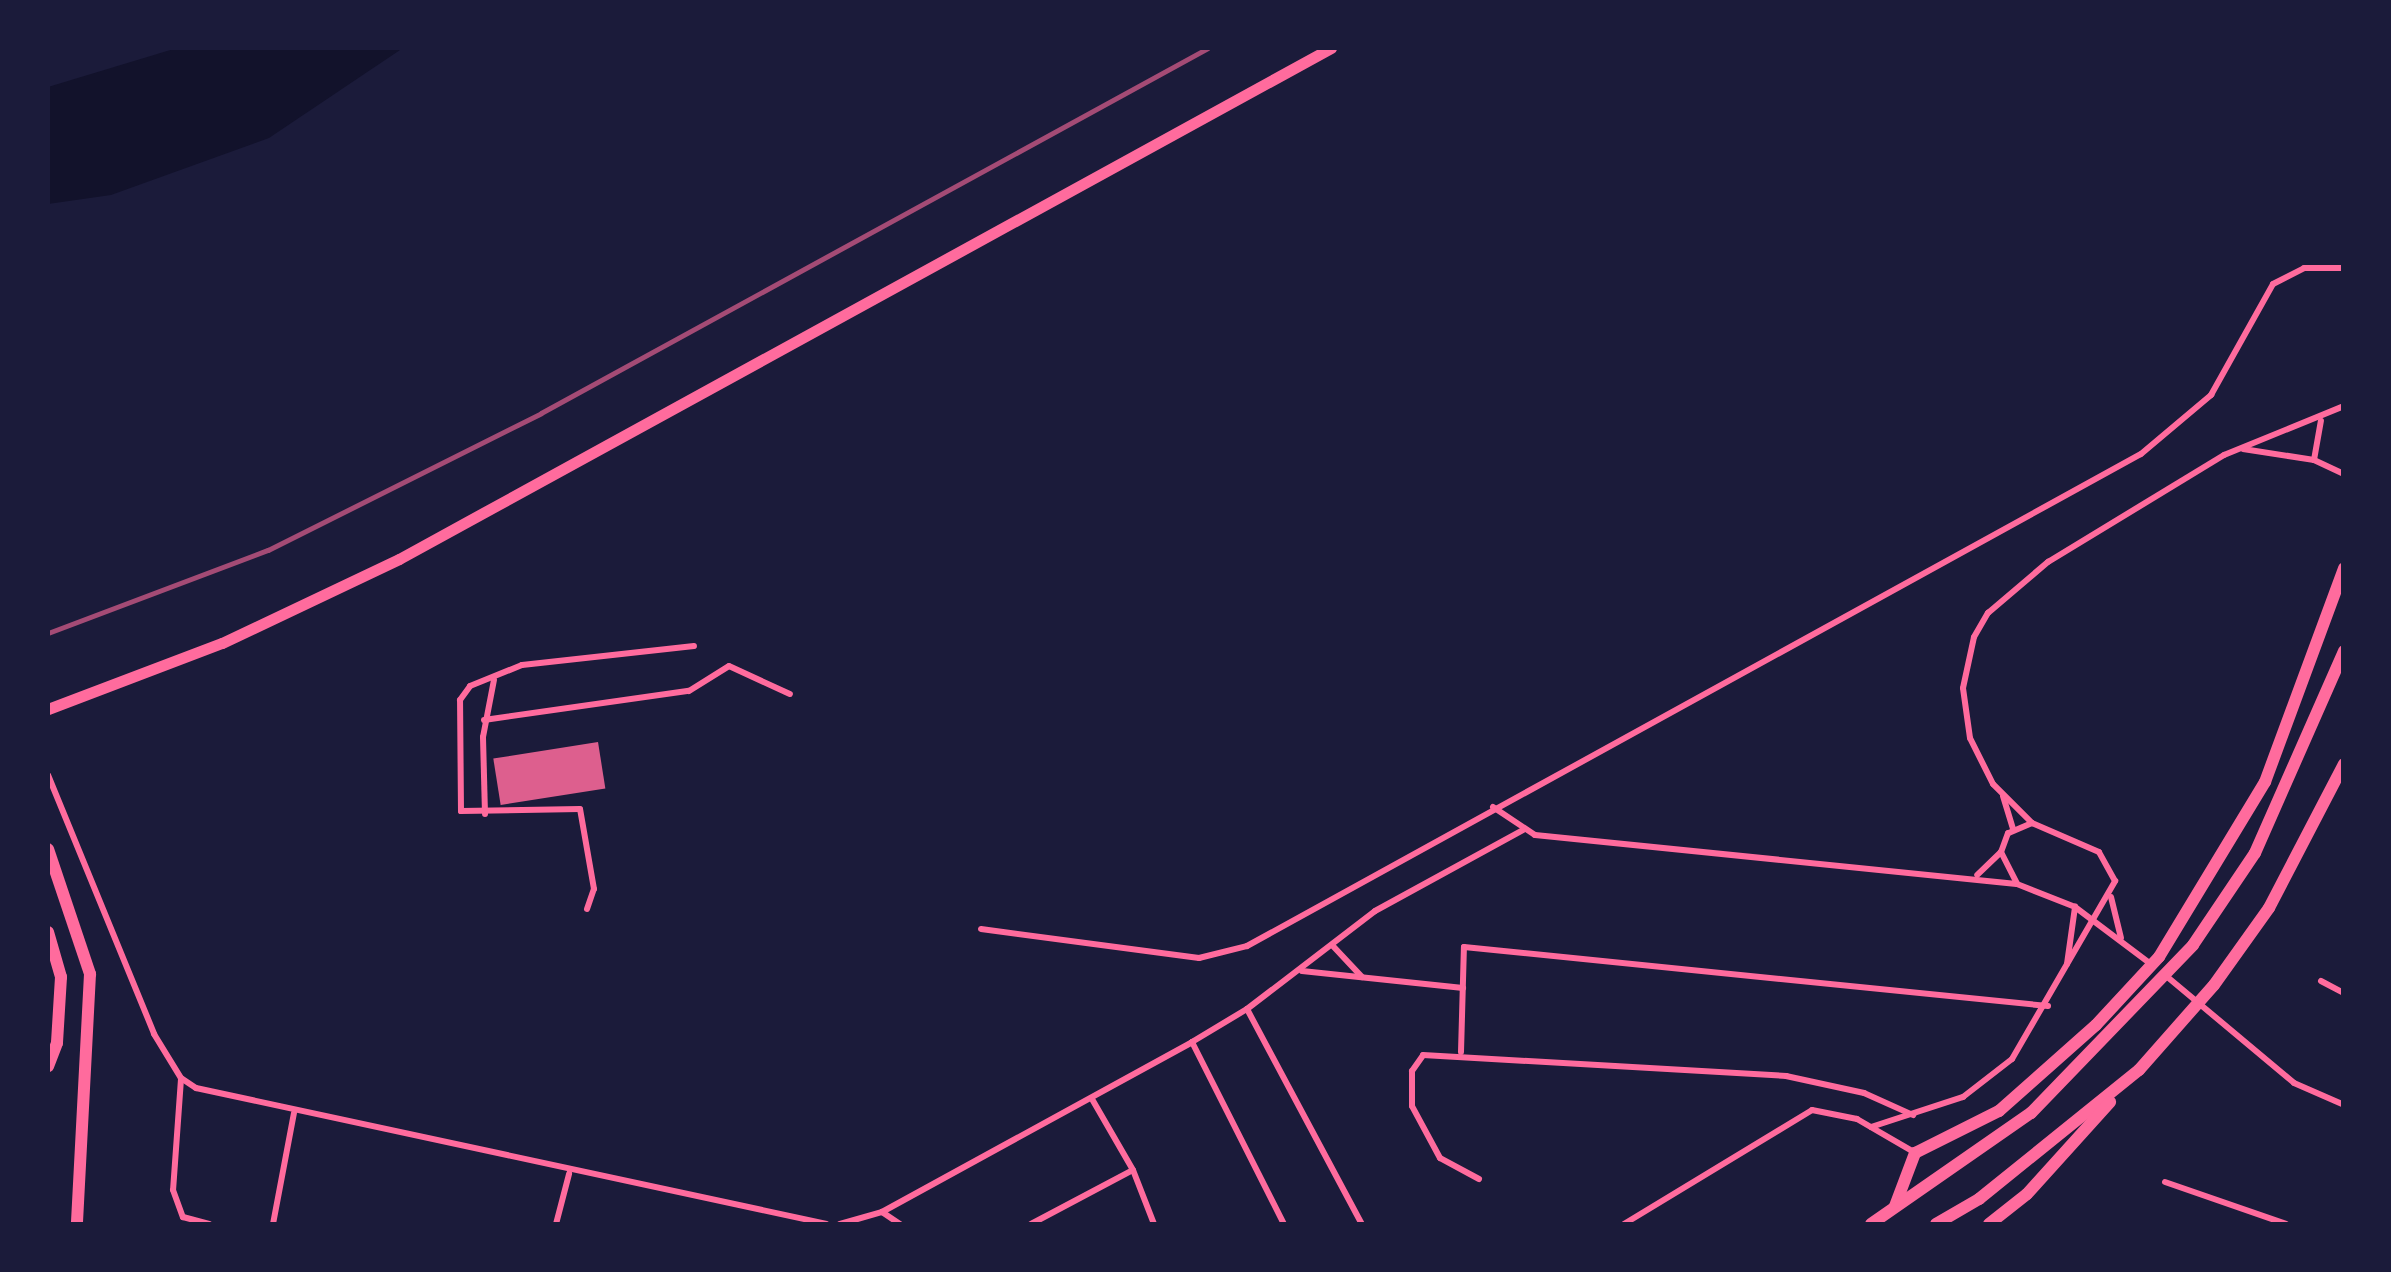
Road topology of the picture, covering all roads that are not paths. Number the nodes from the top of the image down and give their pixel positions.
1 (1331, 48) edge
2 (2344, 268) edge
3 (2344, 406) edge
4 (2321, 420) junction
5 (2237, 449) junction
6 (2314, 460) junction
7 (2344, 474) edge
8 (2344, 568) edge
9 (694, 646) dead end
10 (2344, 651) edge
11 (494, 680) junction
12 (790, 694) dead end
13 (48, 709) edge
14 (484, 720) junction
15 (2344, 764) edge
16 (48, 775) edge
17 (2266, 782) junction
18 (2286, 790) junction
19 (2002, 795) junction
20 (1493, 807) junction
21 (486, 814) junction
22 (2032, 823) junction
23 (2013, 828) junction
24 (1523, 830) junction
25 (48, 849) edge
26 (2001, 852) junction
27 (1976, 876) junction
28 (2017, 884) junction
29 (2110, 897) junction
30 (2075, 907) junction
31 (587, 909) dead end
32 (2096, 920) junction
33 (981, 929) dead end
34 (48, 932) edge
35 (2122, 939) junction
36 (1332, 945) junction
37 (2067, 966) junction
38 (1300, 970) junction
39 (1363, 978) junction
40 (2321, 981) dead end
41 (1463, 988) junction
42 (2344, 994) edge
43 (2048, 1006) junction
44 (1247, 1010) junction
45 (1192, 1042) junction
46 (1461, 1052) junction
47 (48, 1066) edge
48 (2138, 1070) junction
49 (181, 1078) junction
50 (1092, 1099) junction
51 (2344, 1105) edge
52 (294, 1113) junction
53 (1913, 1114) junction
54 (1871, 1127) junction
55 (1916, 1152) junction
56 (1132, 1170) junction
57 (570, 1174) junction
58 (1479, 1179) dead end
59 (2165, 1182) dead end
60 (1895, 1206) junction
61 (882, 1212) junction
62 (78, 1224) edge
63 (208, 1224) edge
64 (274, 1224) edge
65 (556, 1224) edge
66 (827, 1224) edge
67 (840, 1224) edge
68 (900, 1224) edge
69 (1031, 1224) edge
70 (1154, 1224) edge
71 (1284, 1224) edge
72 (1362, 1224) edge
73 (1624, 1224) edge
74 (1870, 1224) edge
75 (1936, 1224) edge
76 (1989, 1224) edge
77 (2286, 1224) edge

1 - 13 main road
2 - 20 street
3 - 4 street
4 - 5 street
4 - 6 street
5 - 6 street
5 - 19 street
6 - 7 street
8 - 17 highway
9 - 11 street
10 - 18 highway
11 - 14 street
11 - 21 street
12 - 14 street
14 - 21 street
15 - 48 highway
16 - 49 street
17 - 18 highway
17 - 55 highway
18 - 60 highway
19 - 22 street
19 - 23 street
20 - 24 street
20 - 33 street
21 - 31 street
22 - 23 street
22 - 29 street
23 - 26 street
24 - 27 street
24 - 36 street
25 - 62 highway
26 - 27 street
26 - 28 street
27 - 28 street
28 - 30 street
29 - 32 street
29 - 35 street
30 - 32 street
30 - 37 street
32 - 35 street
32 - 37 street
34 - 47 highway
35 - 51 street
36 - 38 street
36 - 39 street
37 - 43 street
38 - 39 street
38 - 44 street
39 - 41 street
40 - 42 street
41 - 43 street
41 - 46 street
43 - 53 street
44 - 45 street
44 - 72 street
45 - 50 street
45 - 71 street
46 - 53 street
46 - 58 street
48 - 75 highway
48 - 76 highway
49 - 52 street
49 - 63 street
50 - 56 street
50 - 61 street
52 - 57 street
52 - 64 street
53 - 54 street
54 - 55 street
54 - 73 street
55 - 60 highway
56 - 69 street
56 - 70 street
57 - 65 street
57 - 66 street
59 - 77 street
60 - 74 highway
61 - 67 street
61 - 68 street

